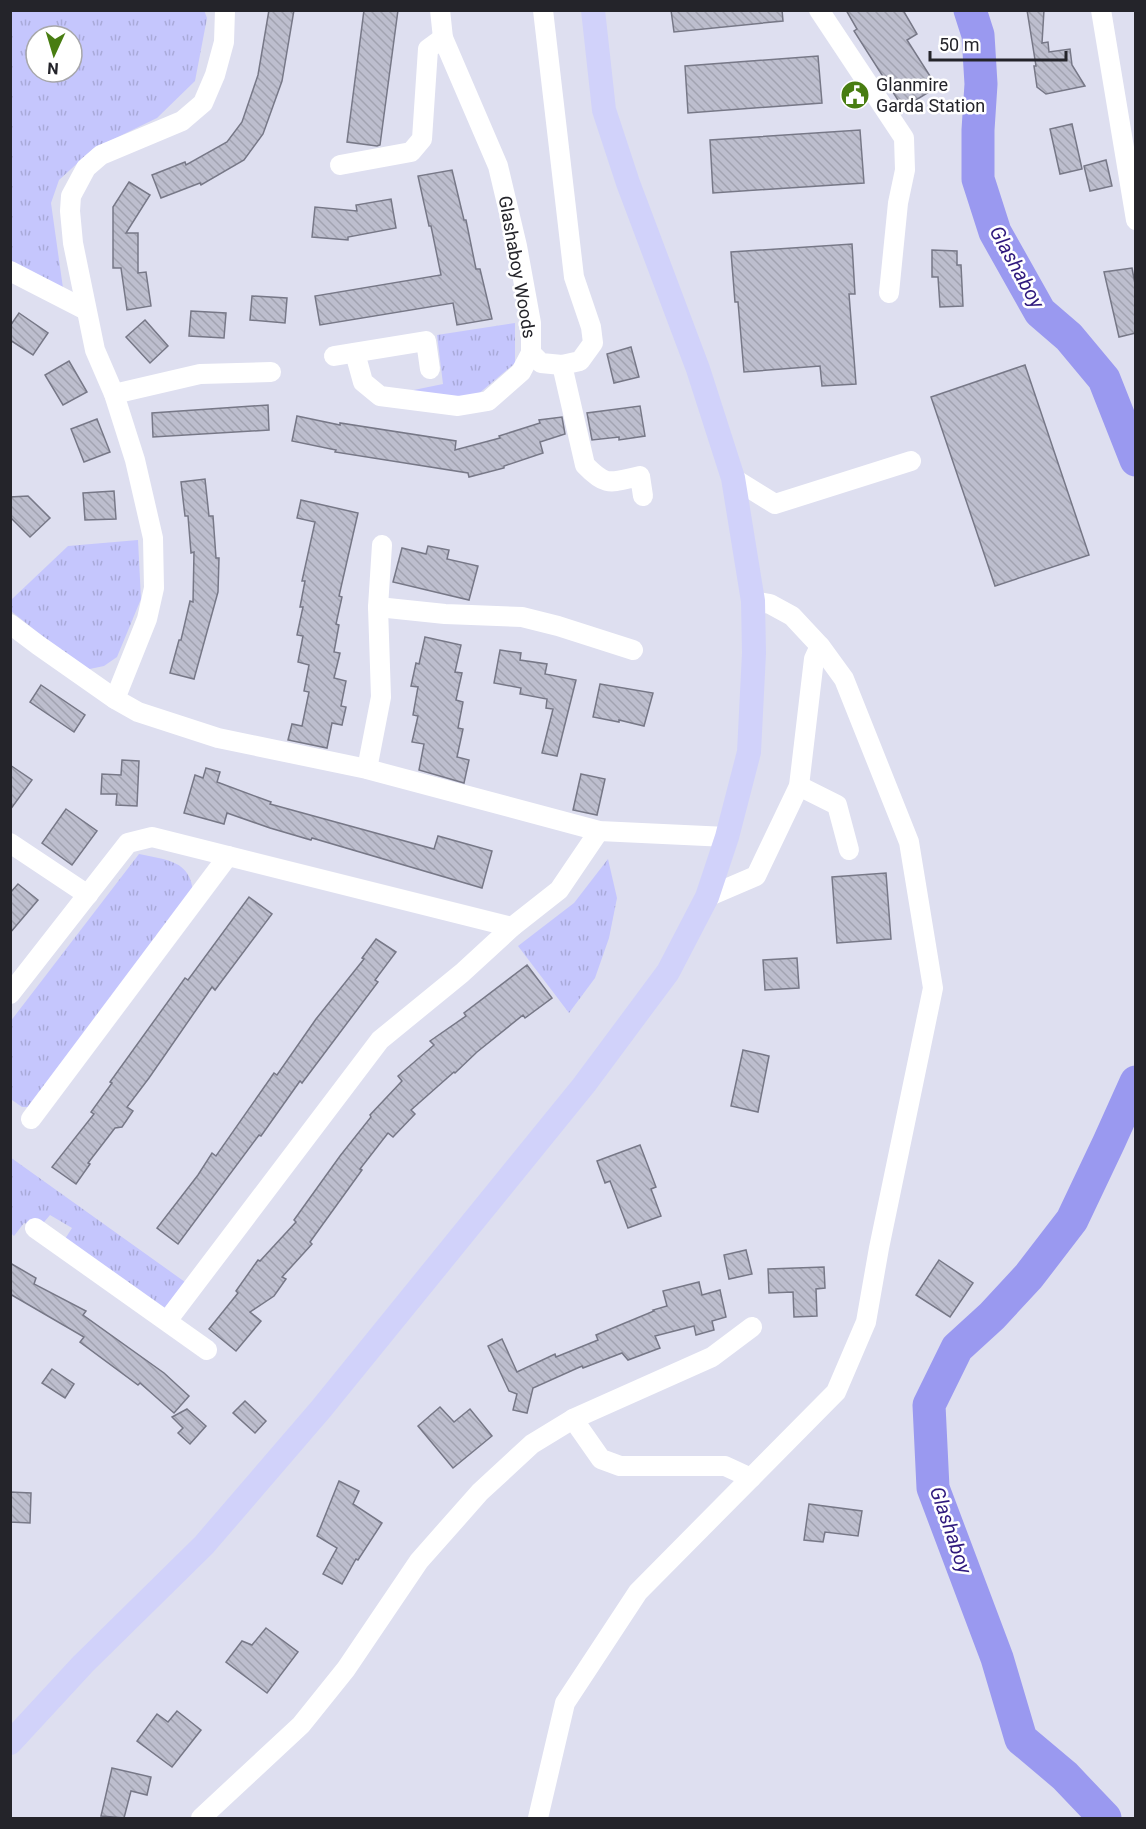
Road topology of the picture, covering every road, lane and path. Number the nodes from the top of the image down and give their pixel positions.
1 (225, 10) edge
2 (440, 10) edge
3 (543, 10) edge
4 (593, 10) edge
5 (819, 10) edge
6 (1101, 10) edge
7 (443, 38) junction
8 (340, 165) dead end
9 (1136, 220) edge
10 (10, 271) edge
11 (889, 293) dead end
12 (86, 309) junction
13 (356, 352) junction
14 (531, 352) junction
15 (334, 356) dead end
16 (562, 365) junction
17 (430, 369) dead end
18 (271, 372) dead end
19 (114, 394) junction
20 (910, 461) dead end
21 (734, 478) junction
22 (643, 496) dead end
23 (382, 544) dead end
24 (753, 601) junction
25 (378, 607) junction
26 (10, 624) edge
27 (820, 646) junction
28 (633, 650) dead end
29 (115, 699) junction
30 (367, 768) junction
31 (799, 786) junction
32 (599, 831) junction
33 (727, 837) junction
34 (10, 843) edge
35 (849, 850) dead end
36 (228, 856) junction
37 (88, 895) junction
38 (707, 897) junction
39 (512, 927) junction
40 (10, 994) edge
41 (31, 1119) dead end
42 (35, 1228) dead end
43 (167, 1321) junction
44 (752, 1328) dead end
45 (207, 1350) dead end
46 (573, 1419) junction
47 (751, 1478) junction
48 (10, 1743) edge
49 (201, 1818) edge
50 (538, 1818) edge

1 - 12 street
2 - 7 street, Glashaboy Woods
3 - 16 street
4 - 21 main road
5 - 11 street
6 - 9 street
7 - 8 street
7 - 14 street, Glashaboy Woods
10 - 12 street
12 - 19 street
13 - 14 street, Glashaboy Woods
13 - 15 street
13 - 17 street
14 - 16 street
16 - 22 street
18 - 19 street
19 - 29 street
20 - 21 street
21 - 24 main road
23 - 25 street
24 - 27 street
24 - 33 main road
25 - 28 street
25 - 30 street
26 - 29 street
27 - 31 street
27 - 47 street
29 - 30 street
30 - 32 street
31 - 35 street
31 - 38 street
32 - 33 street
32 - 39 street
33 - 38 main road
34 - 37 street
36 - 37 street
36 - 39 street
36 - 41 street
37 - 40 street
38 - 48 main road
39 - 43 street
42 - 43 street
43 - 45 street
44 - 46 street
46 - 47 street
46 - 49 street
47 - 50 street

